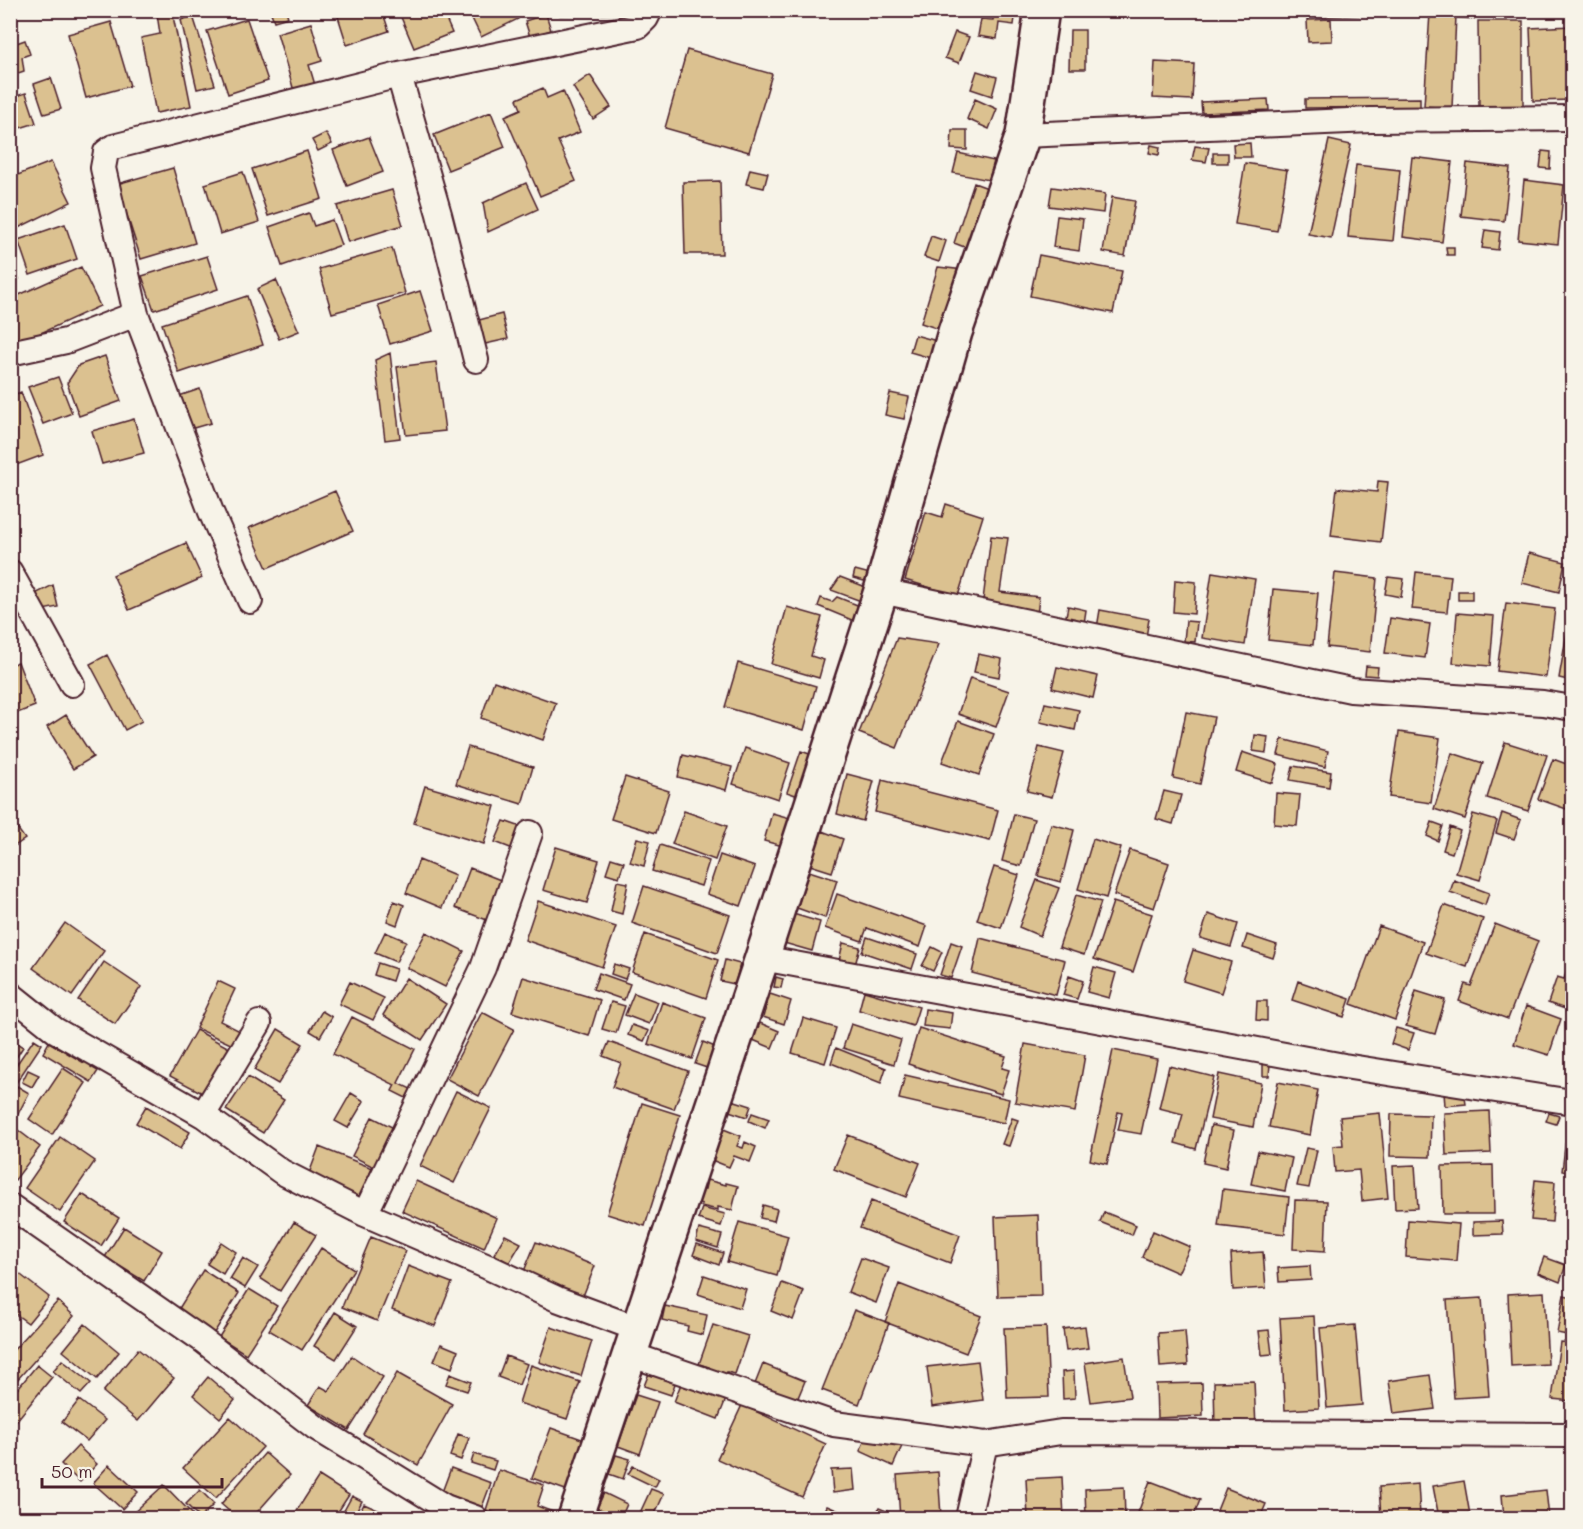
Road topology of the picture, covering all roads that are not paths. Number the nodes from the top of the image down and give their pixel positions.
1 (650, 10) edge
2 (1042, 10) edge
3 (399, 75) junction
4 (1572, 118) edge
5 (1023, 135) junction
6 (135, 314) junction
7 (10, 353) edge
8 (476, 360) dead end
9 (10, 572) edge
10 (881, 591) junction
11 (250, 601) dead end
12 (72, 684) dead end
13 (1572, 708) edge
14 (530, 833) dead end
15 (762, 957) junction
16 (10, 994) edge
17 (259, 1023) dead end
18 (1572, 1102) edge
19 (203, 1115) junction
20 (10, 1206) edge
21 (365, 1214) junction
22 (634, 1341) junction
23 (1572, 1435) edge
24 (985, 1444) junction
25 (475, 1518) edge
26 (575, 1518) edge
27 (968, 1518) edge

1 - 3 street
2 - 5 street
3 - 6 street
3 - 8 street
4 - 5 street
5 - 10 street
6 - 7 street
6 - 11 street
9 - 12 street
10 - 13 street
10 - 15 street
14 - 21 street
15 - 18 street
15 - 22 street
16 - 19 street
17 - 19 street
19 - 21 street
20 - 25 street
21 - 22 street
22 - 24 street
22 - 26 street
23 - 24 street
24 - 27 street

